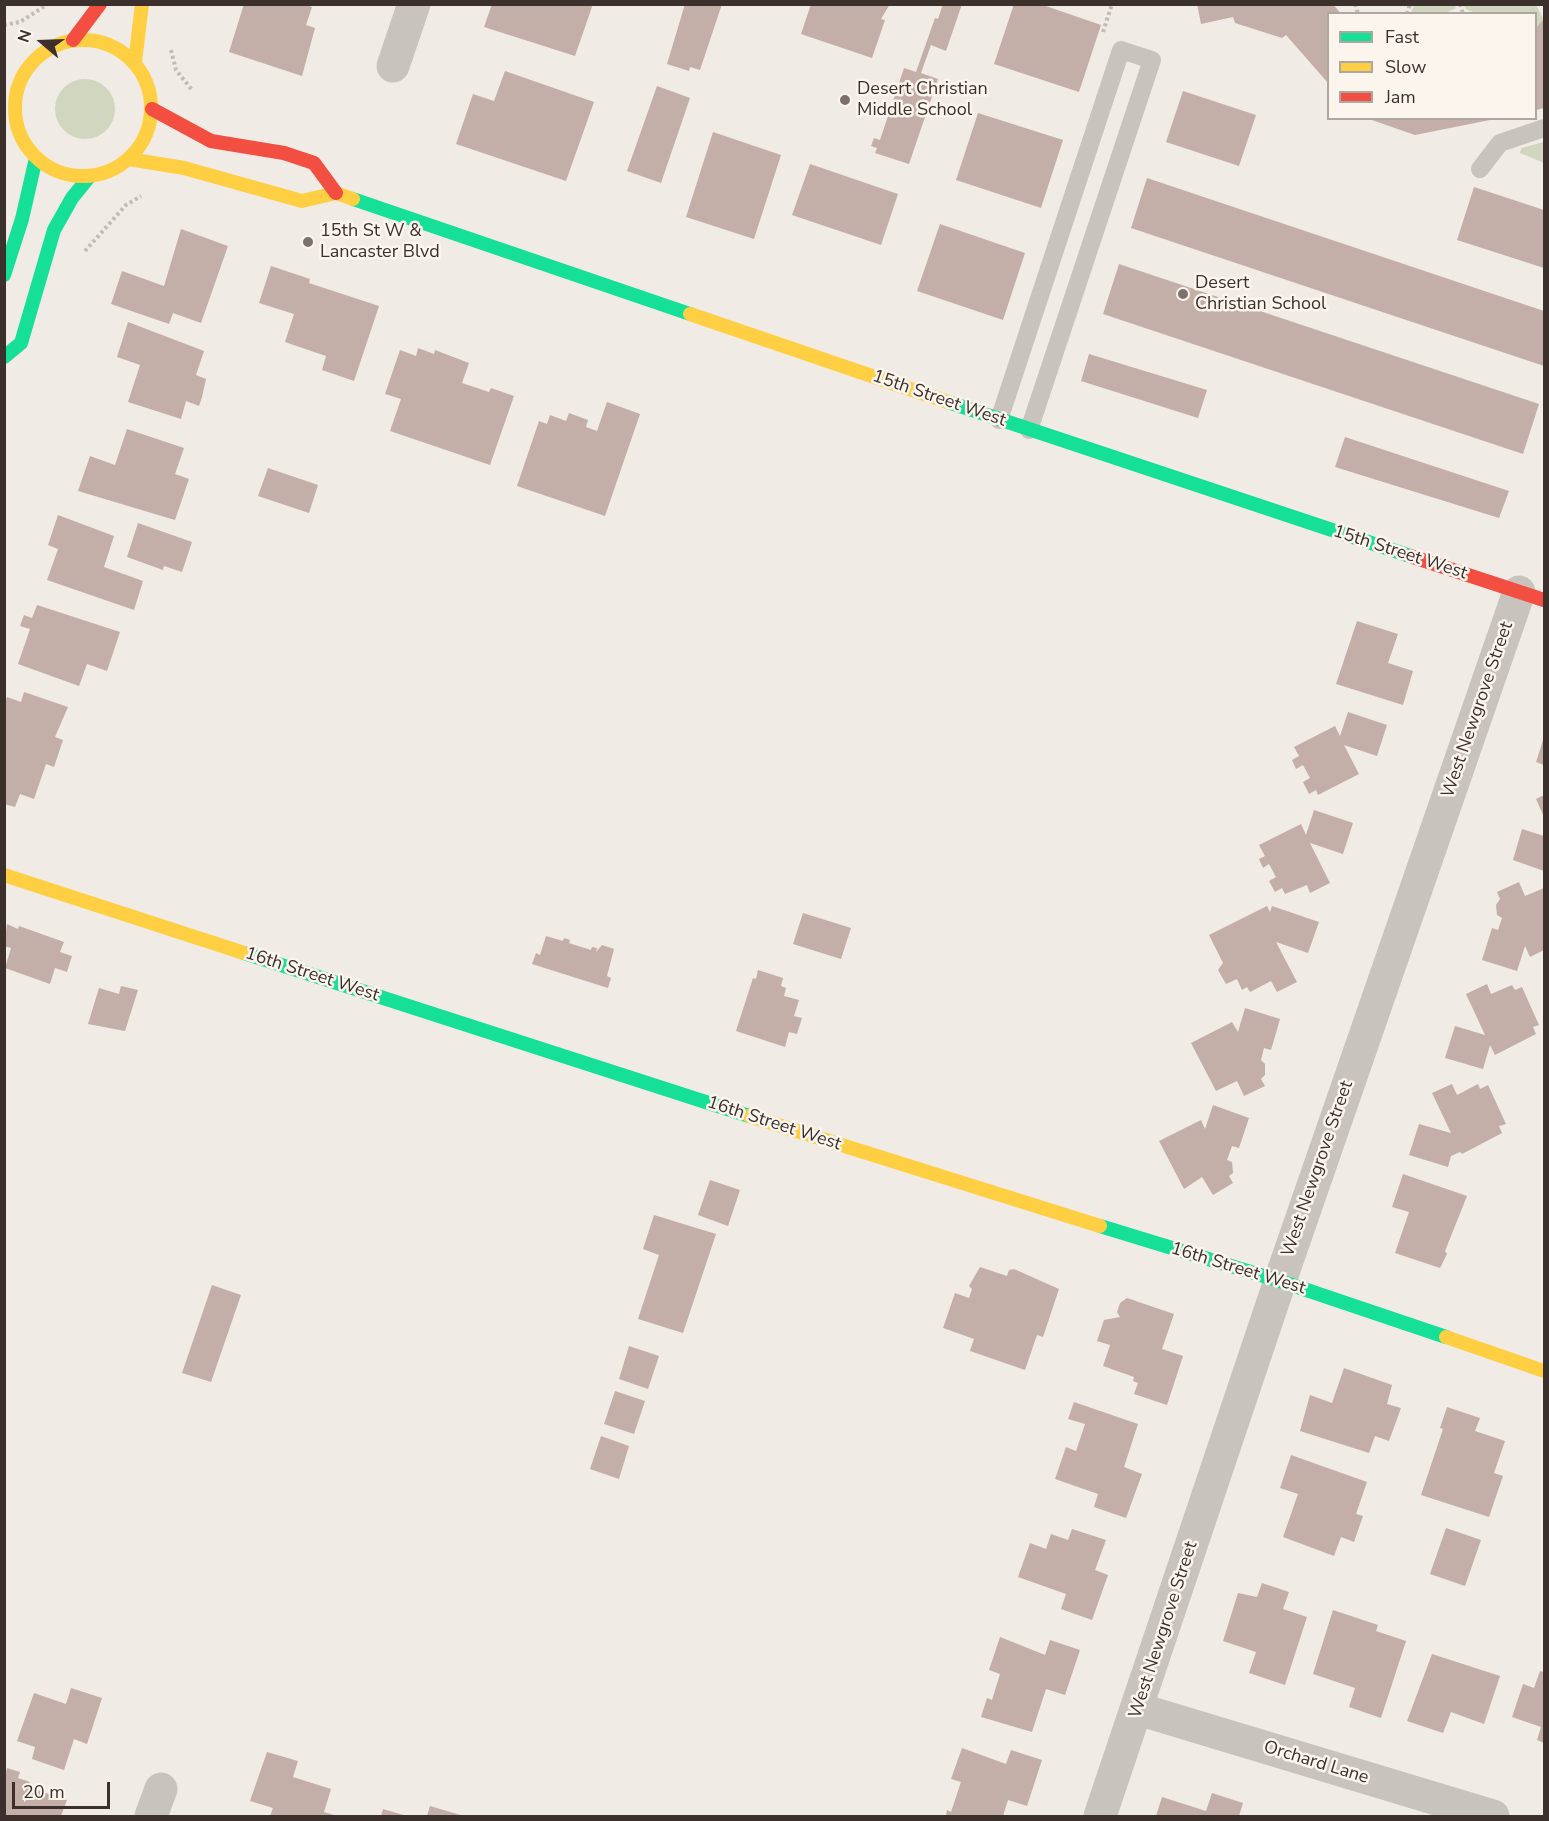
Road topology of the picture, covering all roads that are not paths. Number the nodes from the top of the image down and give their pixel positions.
1 (100, 4) edge
2 (142, 4) edge
3 (414, 4) edge
4 (73, 40) junction
5 (14, 59) dead end
6 (33, 62) junction
7 (135, 62) junction
8 (393, 66) dead end
9 (152, 109) junction
10 (10, 113) edge
11 (1545, 128) edge
12 (36, 158) junction
13 (129, 159) junction
14 (1480, 169) dead end
15 (89, 177) junction
16 (336, 193) junction
17 (4, 275) edge
18 (4, 357) edge
19 (999, 420) junction
20 (1029, 430) junction
21 (1532, 596) edge
22 (4, 875) edge
23 (1280, 1281) junction
24 (1545, 1371) edge
25 (1138, 1709) junction
26 (1100, 1816) edge
27 (1493, 1816) edge

1 - 4 street
2 - 7 street
3 - 8 street
4 - 6 street
4 - 7 street
5 - 6 street
6 - 10 street
7 - 9 street
9 - 13 street
9 - 16 street
10 - 12 street
11 - 14 lane
12 - 15 street
12 - 17 street
13 - 15 street
13 - 16 street
15 - 18 street
16 - 19 street, 15th Street West
19 - 20 street, 15th Street West
19 - 20 lane
20 - 21 street, 15th Street West
21 - 23 street, West Newgrove Street
22 - 23 street, 16th Street West
23 - 24 street, 16th Street West
23 - 25 street, West Newgrove Street
25 - 26 street, West Newgrove Street
25 - 27 street, Orchard Lane

